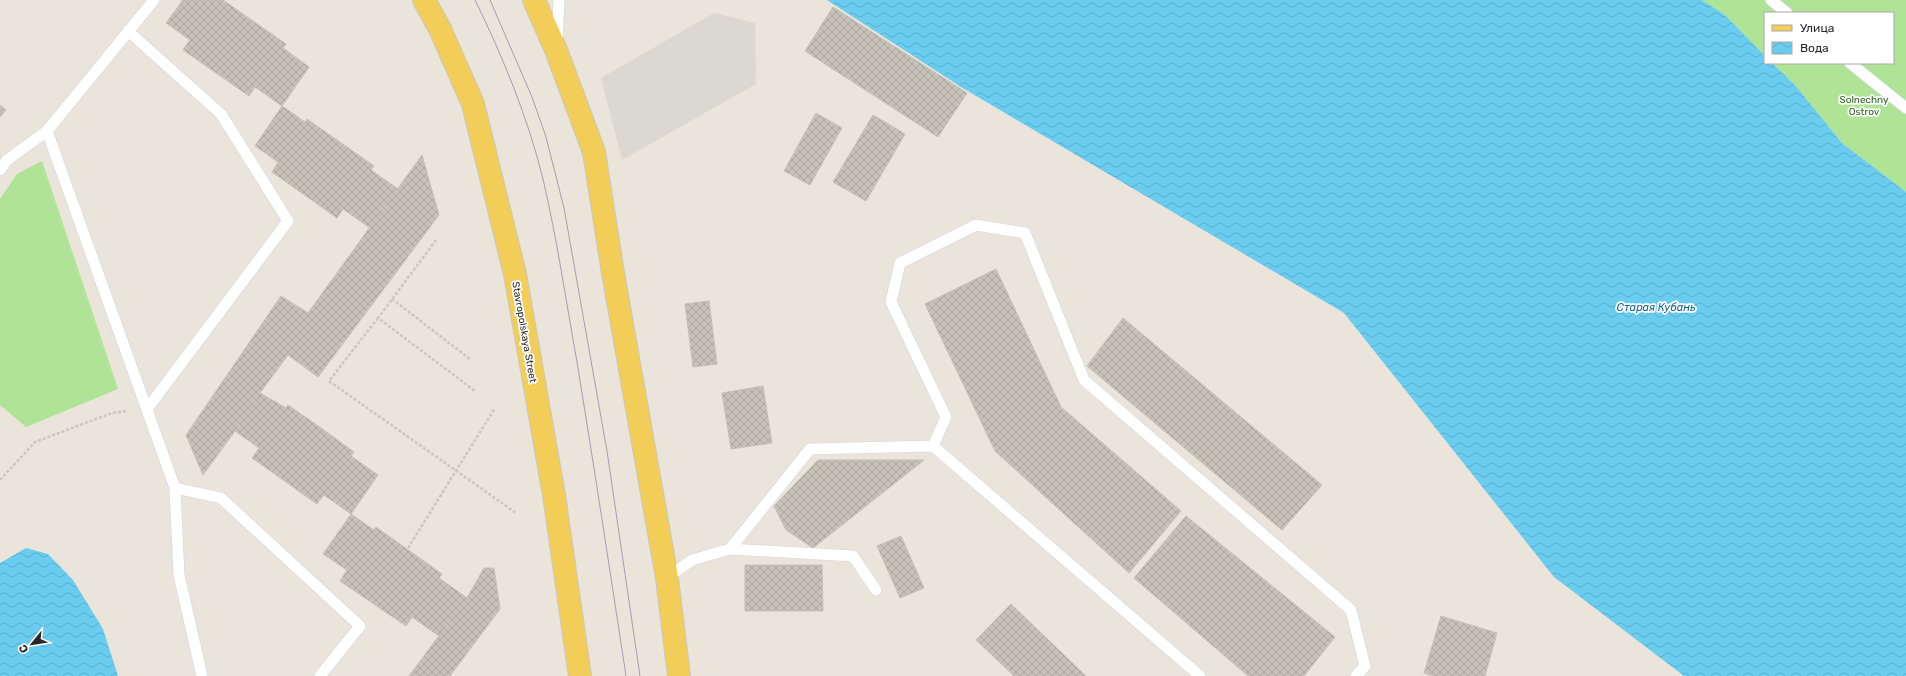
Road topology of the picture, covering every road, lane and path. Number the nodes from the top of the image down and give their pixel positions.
1 (154, 0) edge
2 (424, 0) edge
3 (534, 0) edge
4 (559, 0) edge
5 (1771, 0) edge
6 (1787, 12) edge
7 (128, 31) junction
8 (556, 50) junction
9 (1851, 64) edge
10 (1906, 108) edge
11 (47, 131) junction
12 (0, 170) edge
13 (436, 240) dead end
14 (392, 300) junction
15 (378, 318) junction
16 (470, 359) dead end
17 (475, 391) dead end
18 (495, 408) dead end
19 (147, 409) junction
20 (933, 446) junction
21 (457, 470) junction
22 (0, 480) edge
23 (175, 488) junction
24 (516, 513) dead end
25 (408, 548) dead end
26 (730, 549) junction
27 (667, 578) junction
28 (876, 590) dead end
29 (202, 676) edge
30 (320, 676) edge
31 (580, 676) edge
32 (679, 676) edge
33 (1200, 676) edge
34 (1356, 676) edge

1 - 7 lane
2 - 31 main road, Stavropolskaya Street
3 - 8 main road
4 - 8 lane
5 - 6 lane
7 - 11 lane
7 - 19 lane
8 - 27 main road
9 - 10 lane
11 - 12 lane
11 - 19 lane
13 - 14 path
14 - 15 path
14 - 16 path
15 - 17 path
15 - 21 path
18 - 21 path
19 - 22 path
19 - 23 lane
20 - 26 lane
20 - 33 lane
20 - 34 lane
21 - 24 path
21 - 25 path
23 - 29 lane
23 - 30 lane
26 - 27 lane
26 - 28 lane
27 - 32 main road

